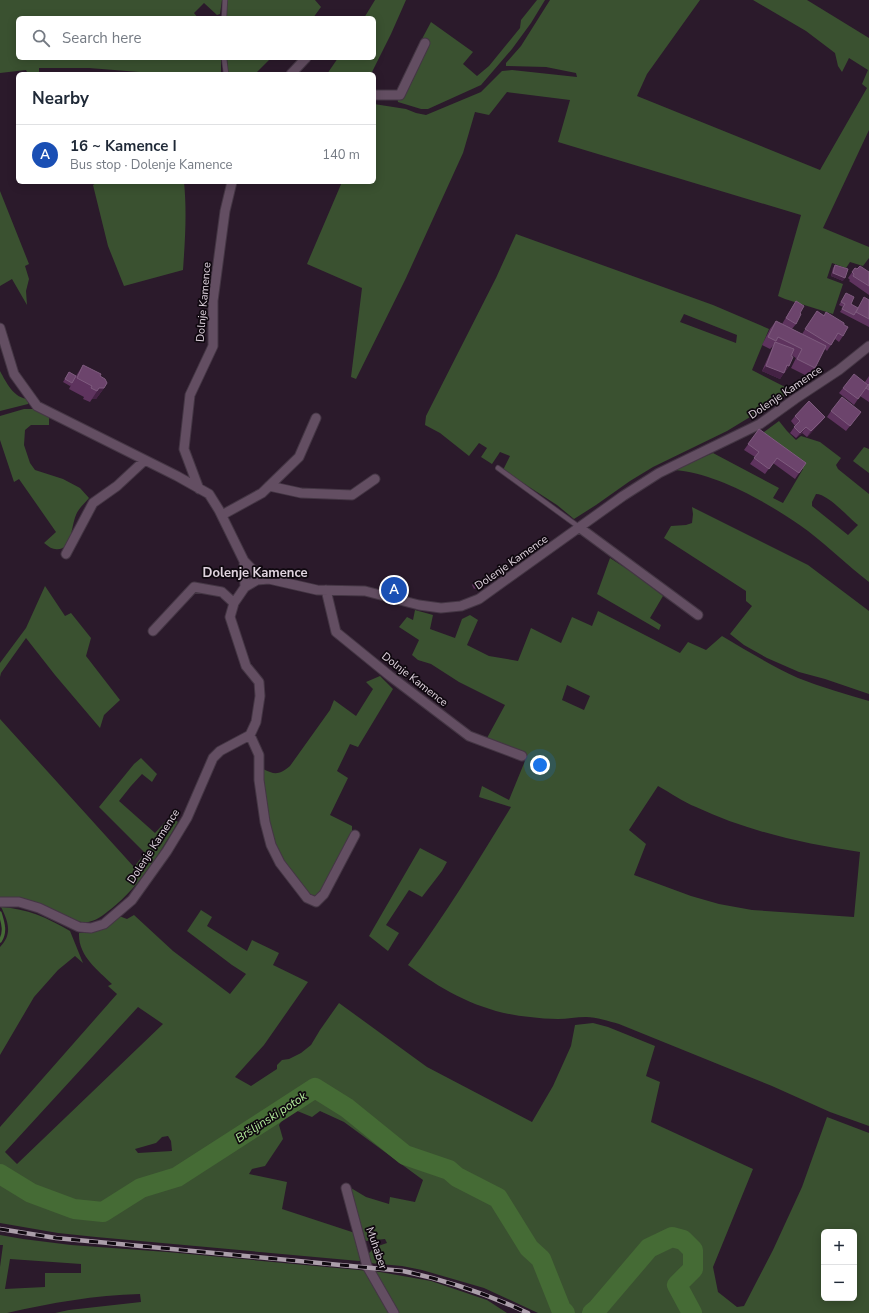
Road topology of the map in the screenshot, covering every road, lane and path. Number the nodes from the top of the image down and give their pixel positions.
1 (225, 0) edge
2 (224, 16) edge
3 (425, 43) dead end
4 (224, 60) edge
5 (304, 60) edge
6 (226, 72) edge
7 (293, 72) edge
8 (376, 95) edge
9 (232, 184) edge
10 (0, 328) edge
11 (869, 346) edge
12 (316, 418) dead end
13 (145, 460) junction
14 (498, 468) dead end
15 (375, 479) dead end
16 (269, 486) junction
17 (199, 489) junction
18 (222, 515) junction
19 (580, 528) junction
20 (66, 554) dead end
21 (244, 561) junction
22 (269, 579) junction
23 (245, 587) junction
24 (326, 590) junction
25 (234, 603) junction
26 (698, 615) dead end
27 (153, 631) dead end
28 (250, 735) junction
29 (522, 756) dead end
30 (355, 835) dead end
31 (1, 902) edge
32 (346, 1188) dead end
33 (394, 1313) edge

1 - 2 lane
3 - 8 street
4 - 6 lane
5 - 7 street
9 - 17 street, Dolnje Kamence
10 - 13 street
11 - 19 street, Dolenje Kamence
12 - 16 street
13 - 17 street
13 - 20 street
14 - 19 lane
15 - 16 street
16 - 18 street
17 - 18 street
18 - 21 street
19 - 24 street, Dolenje Kamence
19 - 26 street
21 - 22 street
21 - 23 street
22 - 23 street, Dolenje Kamence
22 - 24 street, Dolenje Kamence
23 - 25 street
24 - 29 street, Dolnje Kamence
25 - 27 street
25 - 28 street
28 - 30 street
28 - 31 street, Dolenje Kamence
32 - 33 street, Muhaber

